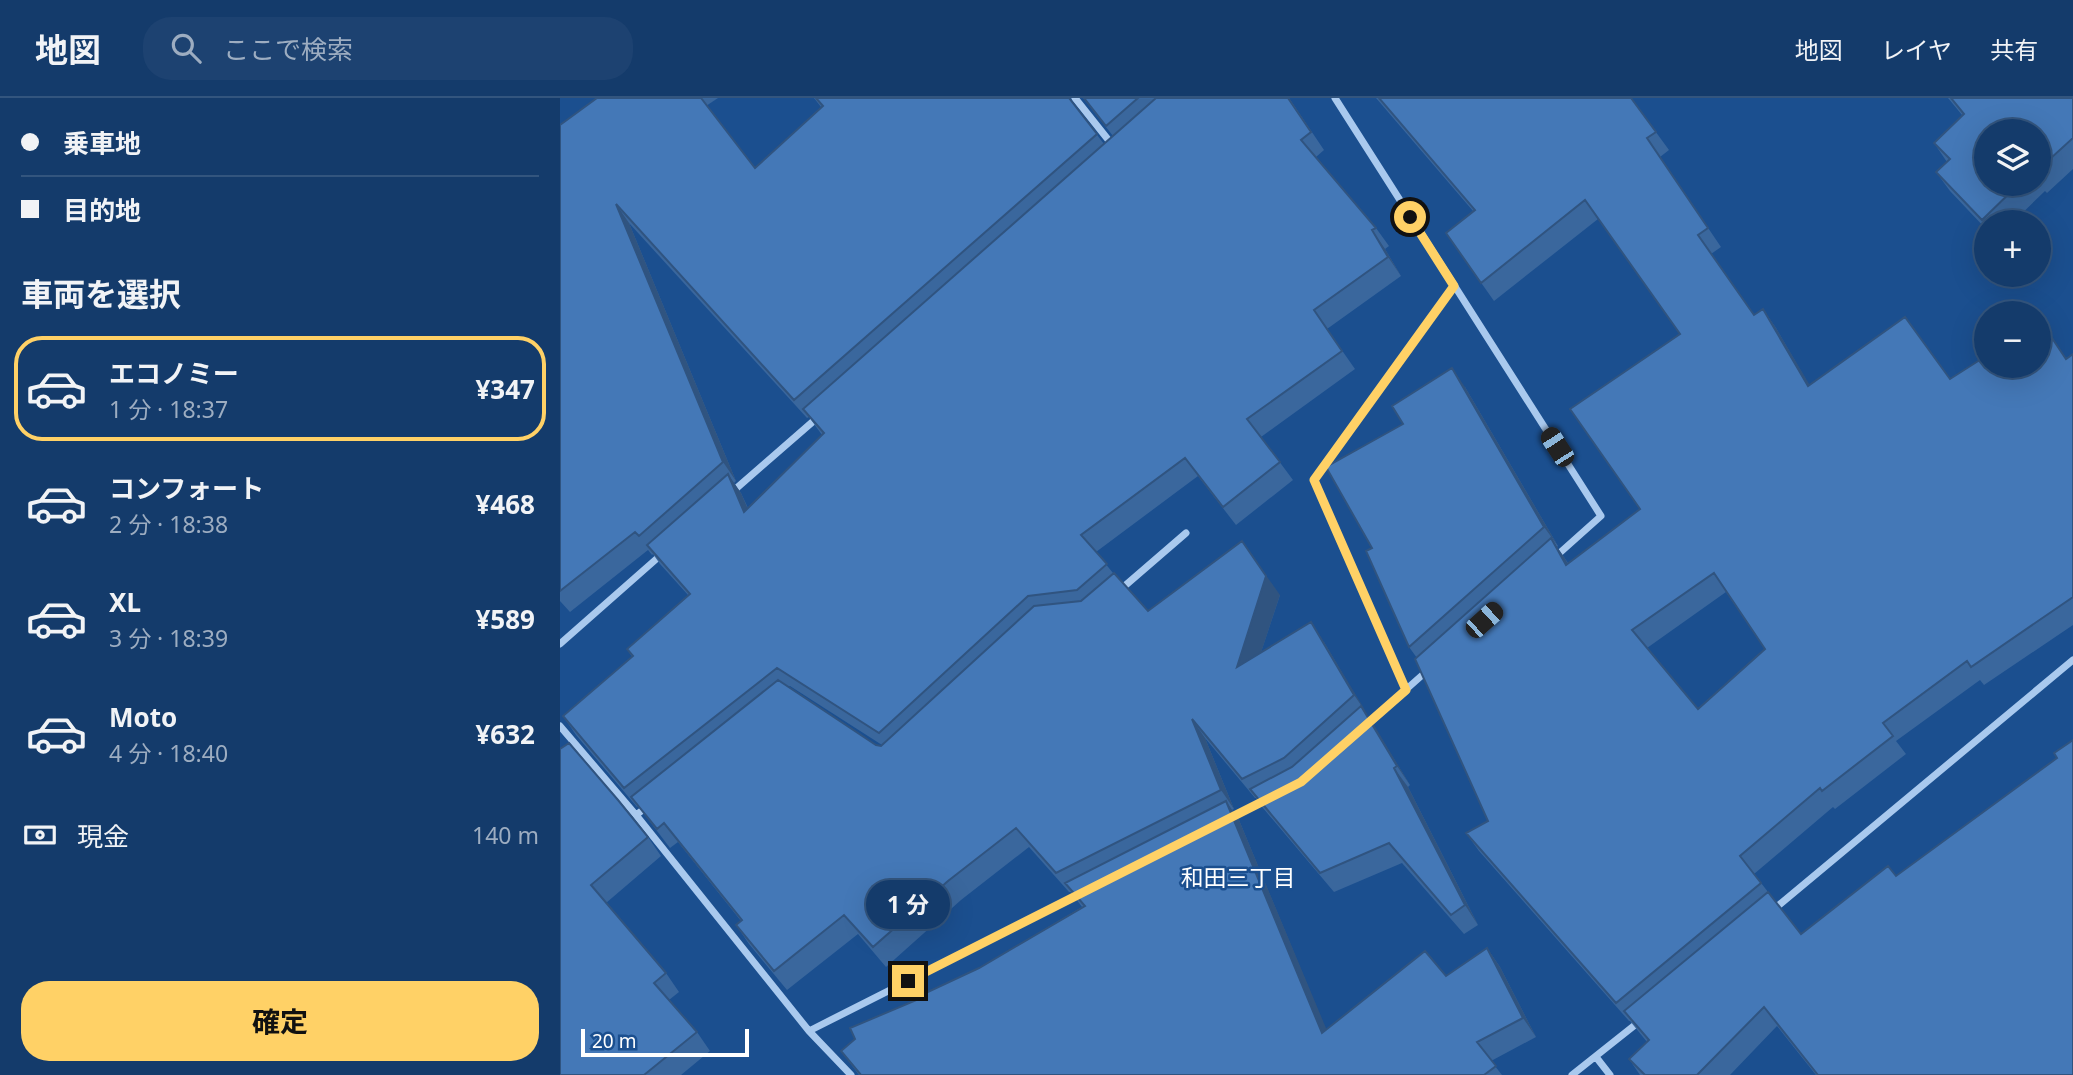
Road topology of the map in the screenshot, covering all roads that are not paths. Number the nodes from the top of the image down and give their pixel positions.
1 (1074, 98) edge
2 (1335, 98) edge
3 (1118, 153) edge
4 (1454, 286) junction
5 (829, 408) edge
6 (726, 499) edge
7 (1186, 533) dead end
8 (674, 544) edge
9 (1550, 562) edge
10 (1113, 596) edge
11 (560, 644) edge
12 (2073, 660) edge
13 (1437, 662) edge
14 (1406, 690) junction
15 (560, 726) edge
16 (1358, 732) edge
17 (1276, 795) edge
18 (657, 799) edge
19 (636, 815) junction
20 (1215, 826) edge
21 (1092, 888) edge
22 (1766, 916) edge
23 (1649, 1013) edge
24 (809, 1031) junction
25 (1596, 1057) junction
26 (851, 1075) edge
27 (1572, 1075) edge
28 (1610, 1075) edge

1 - 3 street
2 - 4 street
4 - 9 street
4 - 14 street
5 - 6 street
7 - 10 street
8 - 11 street
12 - 22 street
13 - 14 street
14 - 16 street
15 - 19 street
17 - 20 street
18 - 19 street
19 - 24 street
21 - 24 street
23 - 25 street
24 - 26 street
25 - 27 street
25 - 28 street

